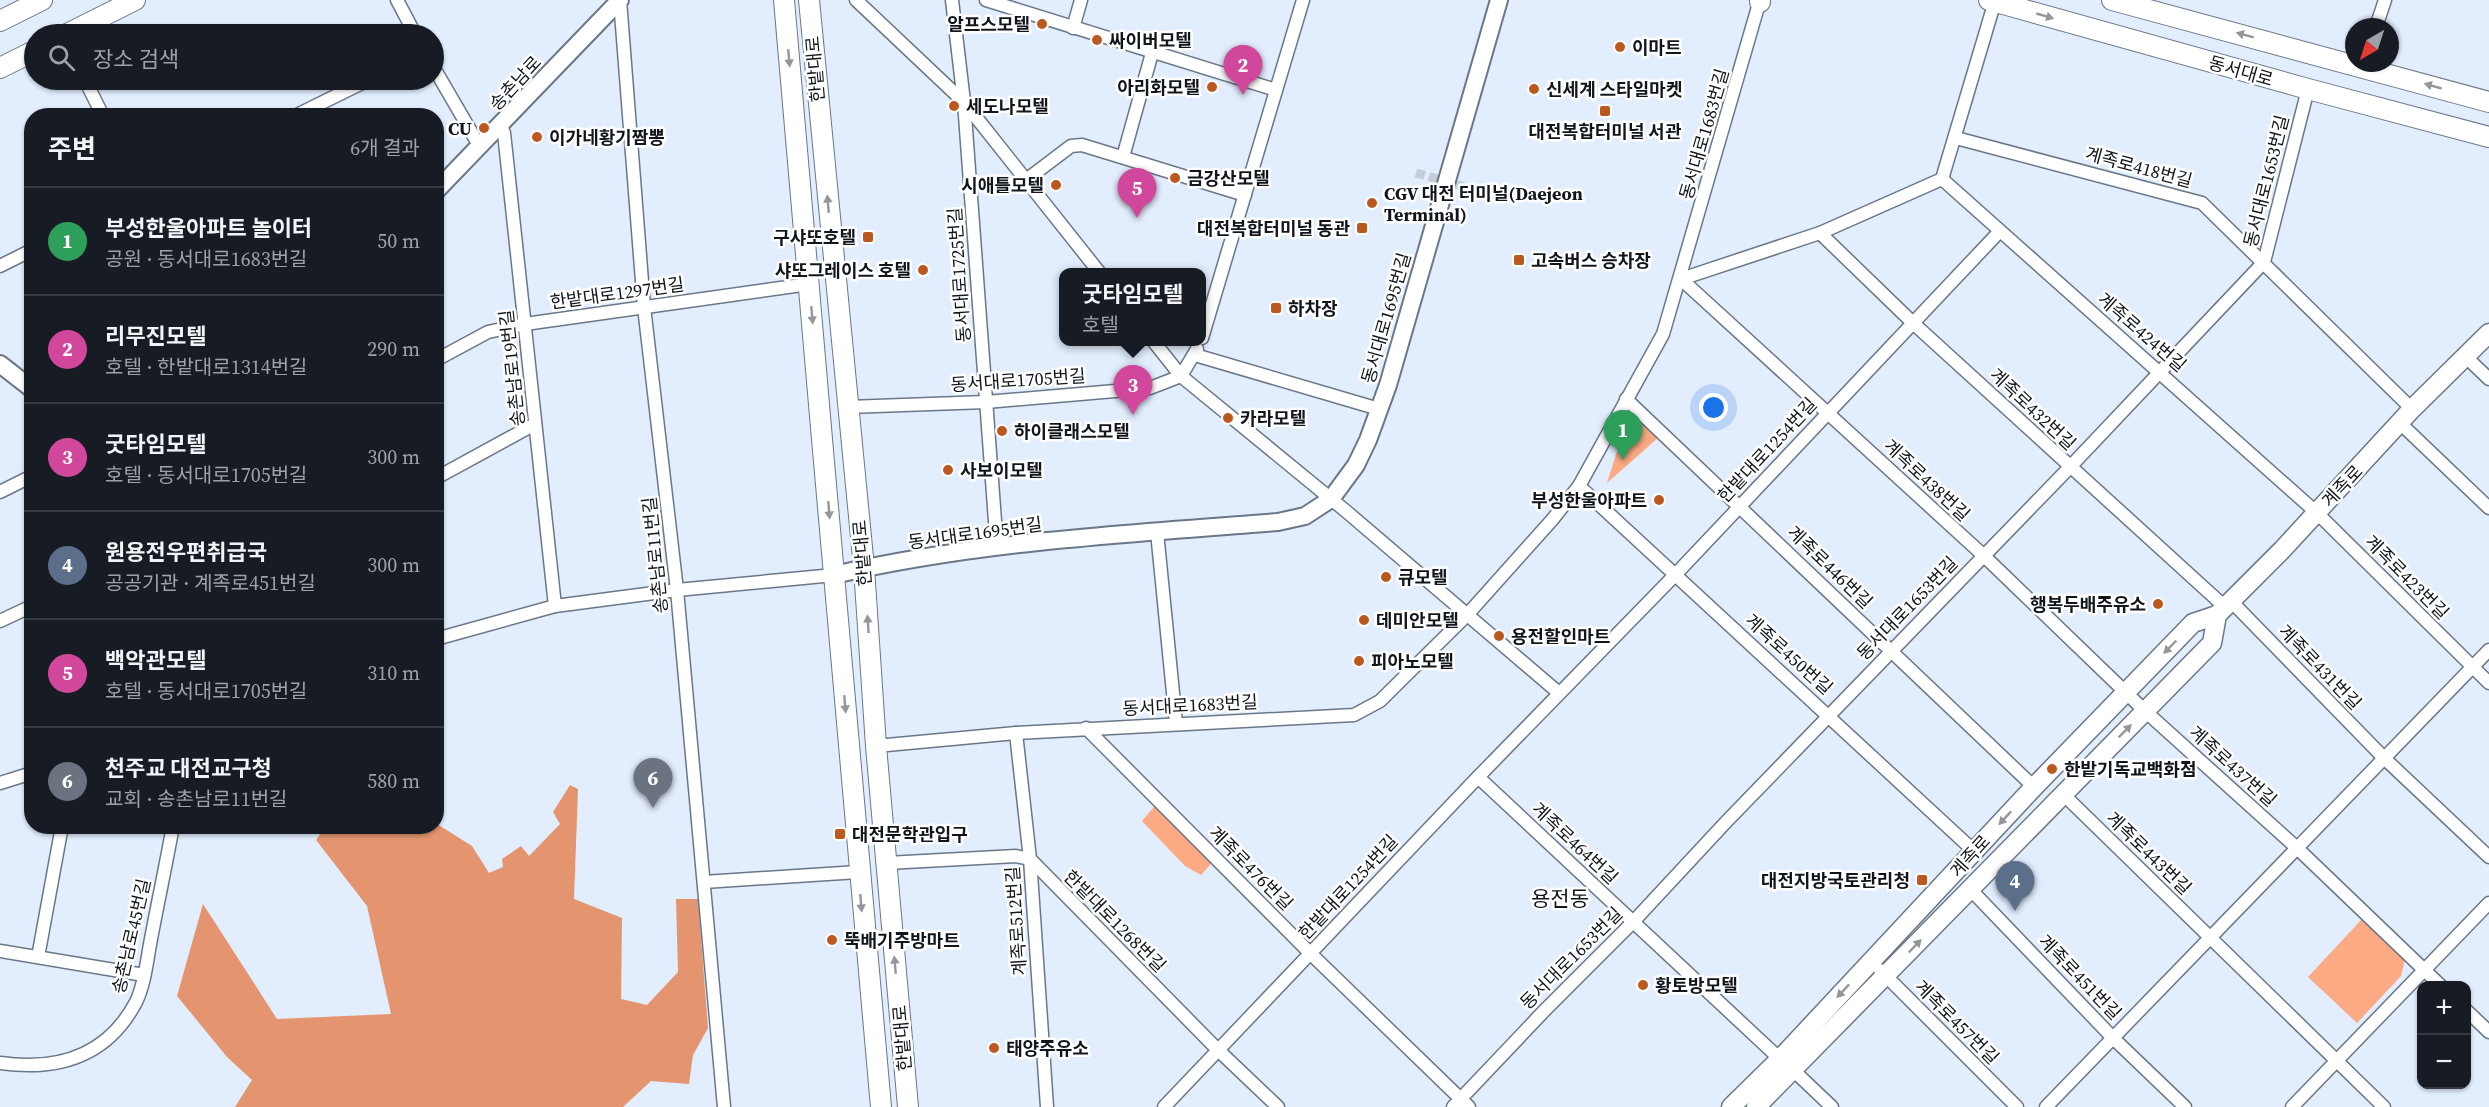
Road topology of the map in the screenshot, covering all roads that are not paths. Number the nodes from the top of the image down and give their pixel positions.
1 (42, 0) edge
2 (135, 0) edge
3 (397, 0) edge
4 (620, 0) edge
5 (784, 0) edge
6 (809, 0) edge
7 (856, 0) edge
8 (952, 0) edge
9 (986, 0) edge
10 (1081, 0) edge
11 (1303, 0) edge
12 (1499, 0) edge
13 (2112, 0) edge
14 (2385, 0) edge
15 (1760, 1) edge
16 (1992, 1) edge
17 (2379, 18) edge
18 (0, 21) edge
19 (87, 24) edge
20 (410, 24) edge
21 (1072, 28) junction
22 (1152, 53) junction
23 (24, 56) edge
24 (2345, 60) edge
25 (0, 68) edge
26 (2388, 72) edge
27 (444, 85) edge
28 (2308, 89) junction
29 (90, 90) edge
30 (348, 90) edge
31 (1276, 90) junction
32 (964, 102) junction
33 (2489, 102) edge
34 (99, 108) edge
35 (311, 108) edge
36 (501, 127) junction
37 (2489, 136) edge
38 (1956, 138) junction
39 (480, 147) junction
40 (1123, 157) junction
41 (1942, 179) junction
42 (1026, 180) junction
43 (444, 183) edge
44 (1245, 195) junction
45 (2000, 231) junction
46 (1820, 233) junction
47 (24, 253) edge
48 (2264, 262) junction
49 (0, 266) edge
50 (1095, 268) edge
51 (1681, 279) junction
52 (809, 284) junction
53 (644, 307) junction
54 (1913, 323) junction
55 (525, 324) junction
56 (1206, 324) edge
57 (2489, 333) edge
58 (1157, 346) edge
59 (1199, 346) edge
60 (1195, 355) junction
61 (444, 356) edge
62 (2466, 357) junction
63 (0, 364) edge
64 (2161, 371) junction
65 (1181, 376) junction
66 (2489, 379) edge
67 (24, 383) edge
68 (1626, 399) junction
69 (986, 402) junction
70 (848, 407) junction
71 (2412, 409) junction
72 (1379, 410) junction
73 (1828, 412) junction
74 (2400, 423) junction
75 (536, 424) junction
76 (2070, 467) junction
77 (444, 474) edge
78 (24, 483) edge
79 (1579, 486) junction
80 (0, 492) edge
81 (1331, 499) junction
82 (1740, 506) junction
83 (2489, 508) edge
84 (2317, 513) junction
85 (1157, 532) junction
86 (997, 548) junction
87 (1983, 555) junction
88 (864, 568) junction
89 (834, 575) junction
90 (1675, 575) junction
91 (677, 590) junction
92 (555, 606) junction
93 (2224, 608) junction
94 (24, 610) edge
95 (1467, 615) junction
96 (0, 621) edge
97 (444, 637) edge
98 (1892, 650) junction
99 (2489, 650) edge
100 (2472, 667) junction
101 (2489, 682) edge
102 (2127, 692) junction
103 (1559, 693) junction
104 (2145, 711) junction
105 (1829, 715) junction
106 (1176, 723) junction
107 (1086, 728) junction
108 (1016, 733) junction
109 (876, 746) junction
110 (2384, 758) junction
111 (24, 776) edge
112 (1478, 777) junction
113 (0, 783) edge
114 (2034, 787) junction
115 (2063, 794) junction
116 (61, 834) edge
117 (171, 834) edge
118 (2297, 848) junction
119 (1974, 851) junction
120 (2489, 857) edge
121 (1030, 860) junction
122 (887, 863) junction
123 (858, 872) junction
124 (704, 882) junction
125 (1971, 890) junction
126 (2489, 903) edge
127 (1633, 922) junction
128 (2210, 937) junction
129 (0, 951) edge
130 (1311, 954) junction
131 (38, 957) junction
132 (1871, 962) junction
133 (2424, 970) junction
134 (144, 975) junction
135 (1886, 976) junction
136 (2436, 981) edge
137 (2471, 1015) edge
138 (2489, 1032) edge
139 (2113, 1038) junction
140 (1217, 1049) junction
141 (2336, 1062) junction
142 (0, 1063) edge
143 (1786, 1064) junction
144 (1461, 1104) edge
145 (724, 1107) edge
146 (881, 1107) edge
147 (908, 1107) edge
148 (1047, 1107) edge
149 (1164, 1107) edge
150 (1278, 1107) edge
151 (1731, 1107) edge
152 (1756, 1107) edge
153 (1832, 1107) edge
154 (2017, 1107) edge
155 (2046, 1107) edge
156 (2185, 1107) edge
157 (2292, 1107) edge
158 (2384, 1107) edge

1 - 18 main road
2 - 19 main road
3 - 20 street
4 - 36 street, 송촌남로
4 - 53 street, 송촌남로11번길
5 -> 52 main road, 한밭대로
70 -> 6 main road, 한밭대로
7 - 32 street
8 - 32 street, 동서대로1725번길
9 - 21 street
10 - 21 street
11 - 31 street
12 - 72 street, 동서대로1695번길
24 -> 13 main road, 동서대로
14 - 17 street
15 - 51 street, 동서대로1683번길
16 -> 28 main road, 동서대로
16 - 38 street, 동서대로
21 - 22 street
22 - 31 street
22 - 40 street
23 - 25 main road
33 -> 26 main road, 동서대로
27 - 39 street
28 - 37 main road, 동서대로
28 - 48 street, 동서대로1653번길
29 - 34 street
30 - 35 street
31 - 44 street
32 - 42 street
32 - 69 street, 동서대로1725번길
36 - 39 street, 송촌남로
36 - 55 street, 송촌남로19번길
38 - 41 street, 동서대로
38 - 48 street, 계족로418번길
39 - 43 street, 송촌남로
40 - 42 street
40 - 44 street
41 - 45 street, 계족로424번길
41 - 46 street
42 - 50 street
44 - 56 street
45 - 54 street, 한밭대로1254번길
45 - 64 street, 계족로424번길
46 - 51 street
46 - 54 street, 계족로432번길
47 - 49 street
48 - 64 street, 동서대로1653번길
48 - 71 street, 계족로418번길
51 - 68 street, 동서대로1683번길
51 - 73 street, 계족로438번길
52 - 53 street, 한밭대로1297번길
52 -> 89 main road, 한밭대로
53 - 55 street, 한밭대로1297번길
53 - 91 street, 송촌남로11번길
54 - 73 street, 한밭대로1254번길
54 - 76 street, 계족로432번길
55 - 61 street, 한밭대로1297번길
55 - 75 street, 송촌남로19번길
57 - 62 main road, 계족로
58 - 65 street
59 - 60 street
60 - 65 street
60 - 72 street
62 - 66 street
62 - 71 main road, 계족로
63 - 67 street
64 - 76 street, 동서대로1653번길
64 - 84 street, 계족로424번길
65 - 69 street, 동서대로1705번길
65 - 81 street
68 - 79 street, 동서대로1683번길
68 - 82 street, 계족로446번길
69 - 70 street, 동서대로1705번길
69 - 86 street, 동서대로1725번길
70 - 88 main road, 한밭대로
71 - 74 main road, 계족로
72 - 81 street, 동서대로1695번길
73 - 82 street, 한밭대로1254번길
73 - 87 street, 계족로438번길
74 - 83 street
74 - 84 main road, 계족로
75 - 77 street
75 - 92 street, 송촌남로19번길
76 - 87 street, 동서대로1653번길
76 - 93 street, 계족로432번길
78 - 80 street
79 - 90 street, 계족로450번길
79 - 95 street, 동서대로1683번길
81 - 85 street, 동서대로1695번길
81 - 95 street
82 - 90 street, 한밭대로1254번길
82 - 98 street, 계족로446번길
84 - 93 main road, 계족로
84 - 100 street, 계족로423번길
85 - 86 street, 동서대로1695번길
85 - 106 street
86 - 88 street, 동서대로1695번길
87 - 98 street, 동서대로1653번길
87 - 102 street, 계족로438번길
88 - 89 street, 동서대로1695번길
109 -> 88 main road, 한밭대로
89 - 91 street
89 -> 123 main road, 한밭대로
90 - 103 street, 한밭대로1254번길
90 - 105 street, 계족로450번길
91 - 92 street
91 - 124 street, 송촌남로11번길
92 - 97 street
93 -> 102 main road, 계족로
93 - 104 main road, 계족로
93 - 110 street, 계족로431번길
94 - 96 street
95 - 103 street
95 - 106 street, 동서대로1683번길
98 - 105 street, 동서대로1653번길
98 - 114 street, 계족로446번길
99 - 100 street
100 - 101 street, 계족로423번길
100 - 110 street
102 - 104 street, 계족로438번길
102 - 114 main road, 계족로
103 - 112 street, 한밭대로1254번길
115 -> 104 main road, 계족로
104 - 118 street, 계족로437번길
105 - 119 street, 계족로450번길
105 - 127 street, 동서대로1653번길
106 - 107 street, 동서대로1683번길
107 - 108 street, 동서대로1683번길
107 - 130 street, 계족로476번길
108 - 109 street, 동서대로1683번길
108 - 121 street, 계족로512번길
109 - 122 main road, 한밭대로
110 - 118 street
110 - 120 street, 계족로431번길
111 - 113 street
112 - 127 street, 계족로464번길
112 - 130 street, 한밭대로1254번길
114 -> 119 main road, 계족로
115 - 125 main road, 계족로
115 - 128 street, 계족로443번길
116 - 131 street
117 - 134 street, 송촌남로45번길
118 - 128 street
118 - 133 street, 계족로437번길
119 - 132 main road, 계족로
121 - 122 street
121 - 140 street, 한밭대로1268번길
121 - 148 street, 계족로512번길
147 -> 122 main road, 한밭대로
123 - 124 street
123 -> 146 main road, 한밭대로
124 - 145 street, 송촌남로11번길
135 -> 125 main road, 계족로
125 - 139 street, 계족로451번길
126 - 133 street
127 - 143 street, 계족로464번길
127 - 144 street, 동서대로1653번길
128 - 139 street
128 - 141 street, 계족로443번길
129 - 131 street
130 - 140 street, 한밭대로1254번길
130 - 144 street, 계족로476번길
131 - 134 street
132 - 135 street, 계족로457번길
132 -> 143 main road, 계족로
133 - 136 street, 계족로437번길
133 - 141 street
134 - 142 street, 송촌남로45번길
135 - 143 main road, 계족로
135 - 154 street, 계족로457번길
137 - 138 street
139 - 155 street, 계족로451번길
139 - 156 street, 계족로451번길
140 - 149 street, 한밭대로1254번길
140 - 150 street, 한밭대로1268번길
141 - 157 street
141 - 158 street, 계족로443번길
143 - 151 main road, 계족로
143 - 152 main road, 계족로
143 - 153 street, 계족로464번길

